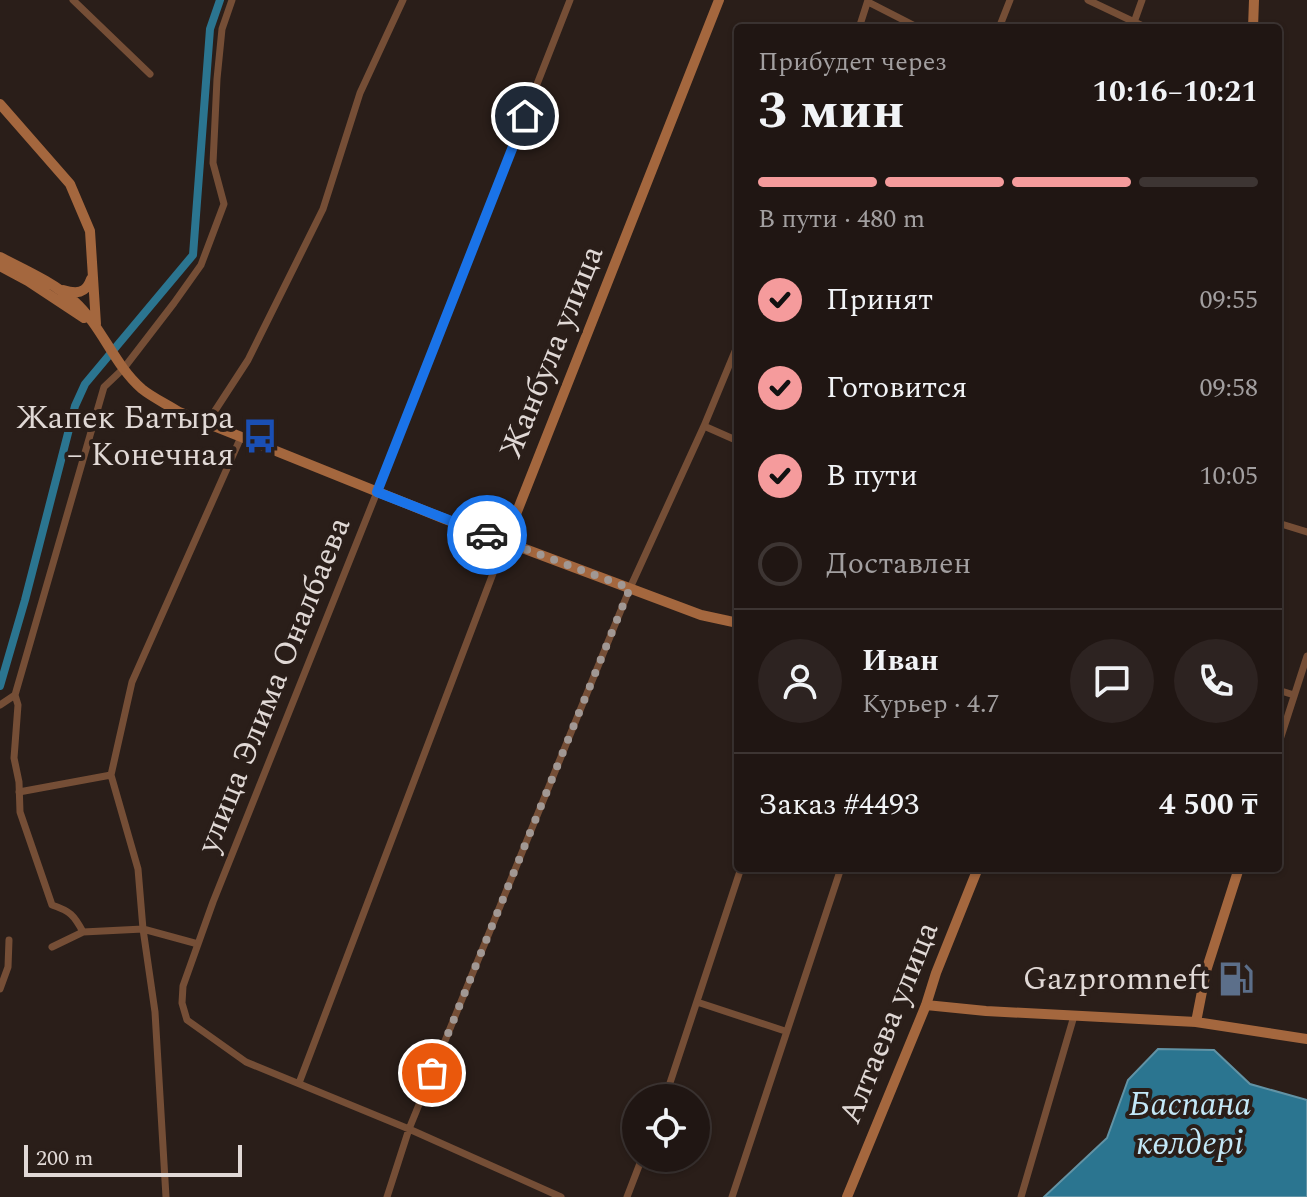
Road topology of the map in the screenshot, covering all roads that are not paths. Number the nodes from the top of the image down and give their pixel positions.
1 (73, 0) edge
2 (232, 0) edge
3 (403, 0) edge
4 (570, 0) edge
5 (719, 0) edge
6 (1010, 0) edge
7 (1088, 0) edge
8 (1142, 0) edge
9 (1254, 0) edge
10 (868, 1) edge
11 (860, 24) edge
12 (911, 24) edge
13 (1001, 24) edge
14 (1131, 24) edge
15 (1133, 24) edge
16 (1253, 24) edge
17 (150, 74) dead end
18 (0, 104) edge
19 (0, 257) edge
20 (0, 266) edge
21 (91, 277) junction
22 (55, 287) junction
23 (96, 326) junction
24 (734, 354) edge
25 (124, 368) junction
26 (207, 423) junction
27 (704, 426) junction
28 (241, 437) junction
29 (734, 439) edge
30 (377, 492) junction
31 (1282, 524) edge
32 (1307, 532) edge
33 (505, 542) junction
34 (630, 588) junction
35 (734, 622) edge
36 (1307, 656) edge
37 (1282, 691) edge
38 (15, 695) junction
39 (1294, 695) junction
40 (0, 705) edge
41 (1282, 733) edge
42 (111, 775) junction
43 (19, 792) junction
44 (740, 872) edge
45 (840, 872) edge
46 (976, 872) edge
47 (1238, 872) edge
48 (143, 929) junction
49 (83, 932) junction
50 (9, 940) dead end
51 (198, 944) junction
52 (52, 947) dead end
53 (0, 989) edge
54 (697, 1002) junction
55 (926, 1005) junction
56 (1074, 1016) junction
57 (1196, 1022) junction
58 (785, 1031) junction
59 (1307, 1039) edge
60 (299, 1083) junction
61 (670, 1084) edge
62 (409, 1129) junction
63 (637, 1172) edge
64 (166, 1197) edge
65 (387, 1197) edge
66 (561, 1197) edge
67 (627, 1197) edge
68 (732, 1197) edge
69 (847, 1197) edge
70 (1021, 1197) edge

1 - 17 street
2 - 25 street
3 - 26 street
4 - 30 street, улица Элима Оналбаева
5 - 33 street, Жанбула улица
6 - 13 street
7 - 14 street
8 - 15 street
9 - 16 street
10 - 11 street
10 - 12 street
18 - 21 street
19 - 22 street
20 - 23 street
21 - 22 street
21 - 23 street
22 - 23 street
23 - 25 street
24 - 27 street
25 - 26 street
25 - 38 street
26 - 28 street
27 - 29 street
27 - 34 street
28 - 30 street
28 - 42 street
30 - 33 street
30 - 51 street, улица Элима Оналбаева
31 - 32 street
33 - 34 street
33 - 60 street, Жанбула улица
34 - 35 street
34 - 62 street
36 - 39 street
37 - 39 street
38 - 40 street
38 - 43 street
39 - 41 street
42 - 43 street
42 - 48 street
43 - 49 street
44 - 54 street
45 - 58 street
46 - 55 street, Алтаева улица
47 - 57 street
48 - 49 street
48 - 51 street
48 - 64 street
49 - 52 street
50 - 53 street
51 - 60 street, улица Элима Оналбаева
54 - 58 street
54 - 61 street
55 - 56 street
55 - 69 street, Алтаева улица
56 - 57 street
56 - 70 street
57 - 59 street
58 - 68 street
60 - 62 street
62 - 65 street
62 - 66 street
63 - 67 street

